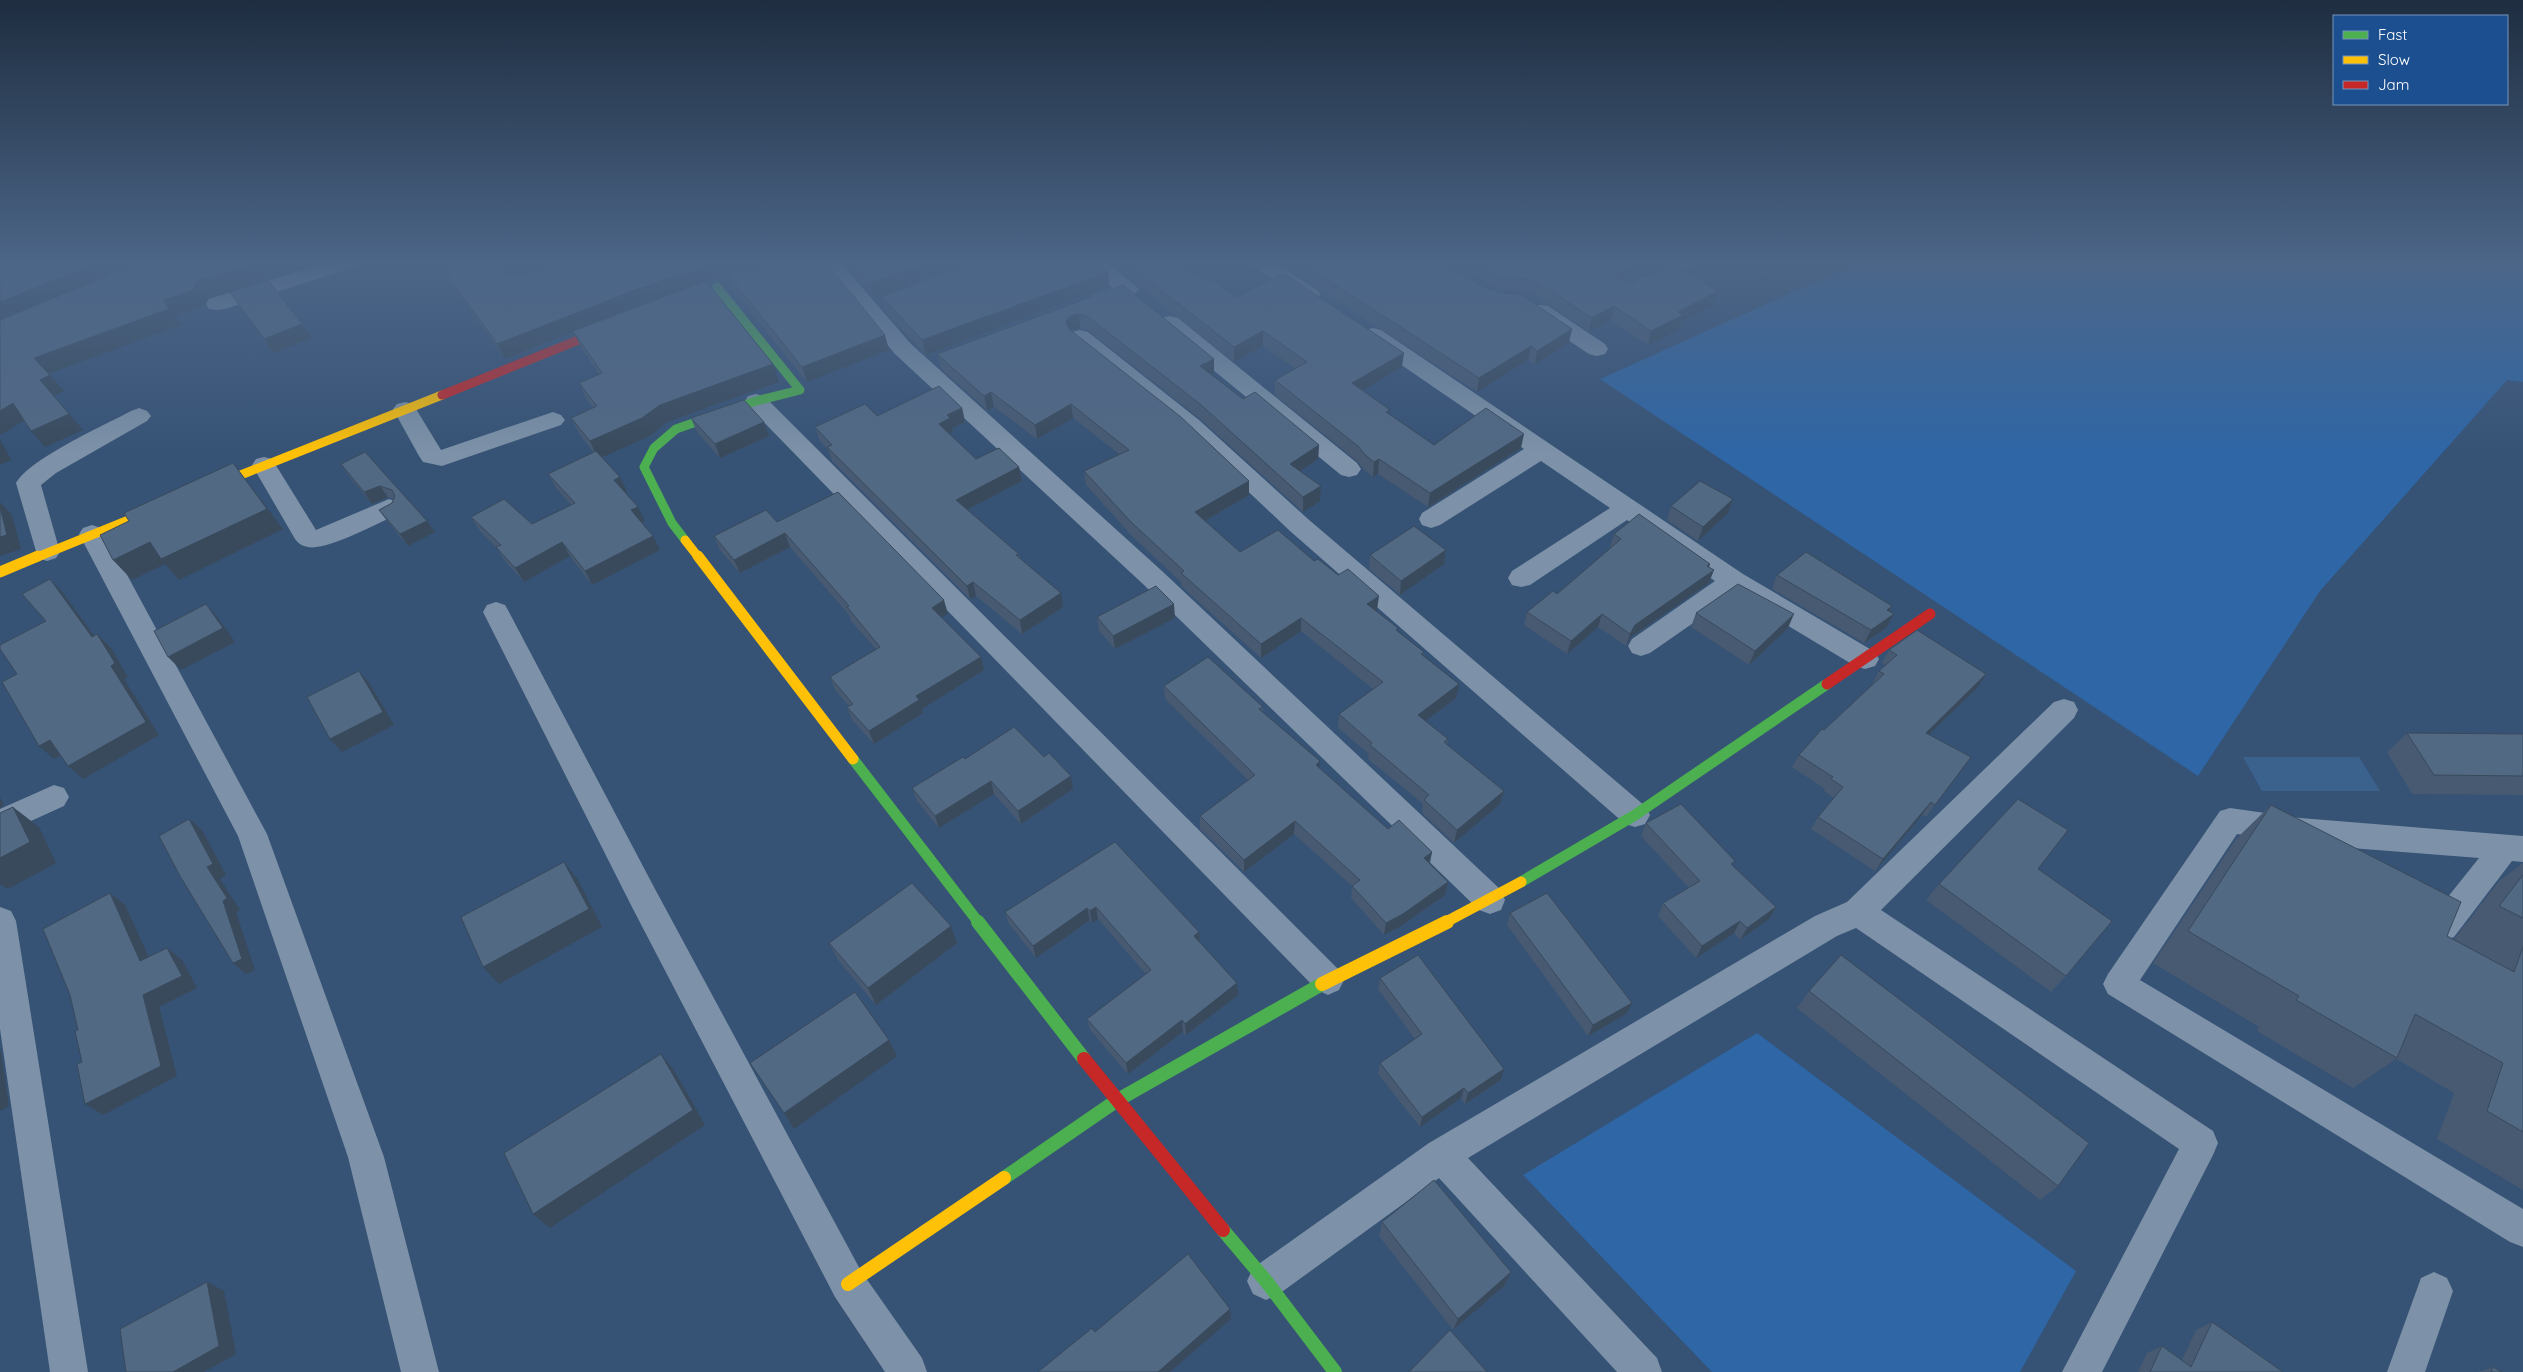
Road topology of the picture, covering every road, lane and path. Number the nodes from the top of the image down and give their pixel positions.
1 (615, 325) edge
2 (748, 325) edge
3 (889, 325) edge
4 (1171, 325) edge
5 (1561, 325) edge
6 (1359, 326) edge
7 (1080, 337) edge
8 (1598, 350) dead end
9 (756, 401) junction
10 (405, 409) junction
11 (139, 416) dead end
12 (553, 420) dead end
13 (1540, 450) junction
14 (264, 465) junction
15 (1349, 469) dead end
16 (201, 491) edge
17 (174, 502) edge
18 (389, 508) edge
19 (1627, 509) junction
20 (1431, 519) dead end
21 (92, 534) junction
22 (47, 552) junction
23 (0, 572) edge
24 (1521, 578) dead end
25 (1734, 581) junction
26 (496, 612) dead end
27 (1930, 614) dead end
28 (1641, 646) dead end
29 (1864, 659) junction
30 (2064, 710) dead end
31 (54, 797) dead end
32 (1635, 815) junction
33 (0, 823) edge
34 (2300, 831) junction
35 (2514, 849) edge
36 (2347, 863) edge
37 (1490, 900) junction
38 (2411, 906) edge
39 (1858, 912) junction
40 (0, 921) edge
41 (1328, 980) junction
42 (1116, 1101) junction
43 (1441, 1155) junction
44 (2523, 1229) edge
45 (1266, 1281) junction
46 (848, 1284) junction
47 (2434, 1291) dead end
48 (69, 1372) edge
49 (420, 1372) edge
50 (908, 1372) edge
51 (1336, 1372) edge
52 (1643, 1372) edge
53 (2081, 1372) edge
54 (2406, 1372) edge

1 - 10 street
2 - 9 street
3 - 37 street
4 - 15 street
5 - 8 street
6 - 13 street
7 - 32 street
9 - 41 street
9 - 42 street
10 - 12 street
10 - 14 street
11 - 22 street
13 - 19 street
13 - 20 street
14 - 16 street
14 - 18 street
17 - 21 street
19 - 24 street
19 - 25 street
21 - 22 street
21 - 49 street
22 - 23 street
25 - 28 street
25 - 29 street
26 - 46 street
27 - 29 street
29 - 32 street
30 - 39 street
31 - 33 street
32 - 37 street
34 - 35 street
34 - 36 street
34 - 44 street
35 - 38 street
37 - 41 street
39 - 43 street
39 - 53 street
40 - 48 street
41 - 42 street
42 - 45 street
42 - 46 street
43 - 45 street
43 - 52 street
45 - 51 street
46 - 50 street
47 - 54 street

